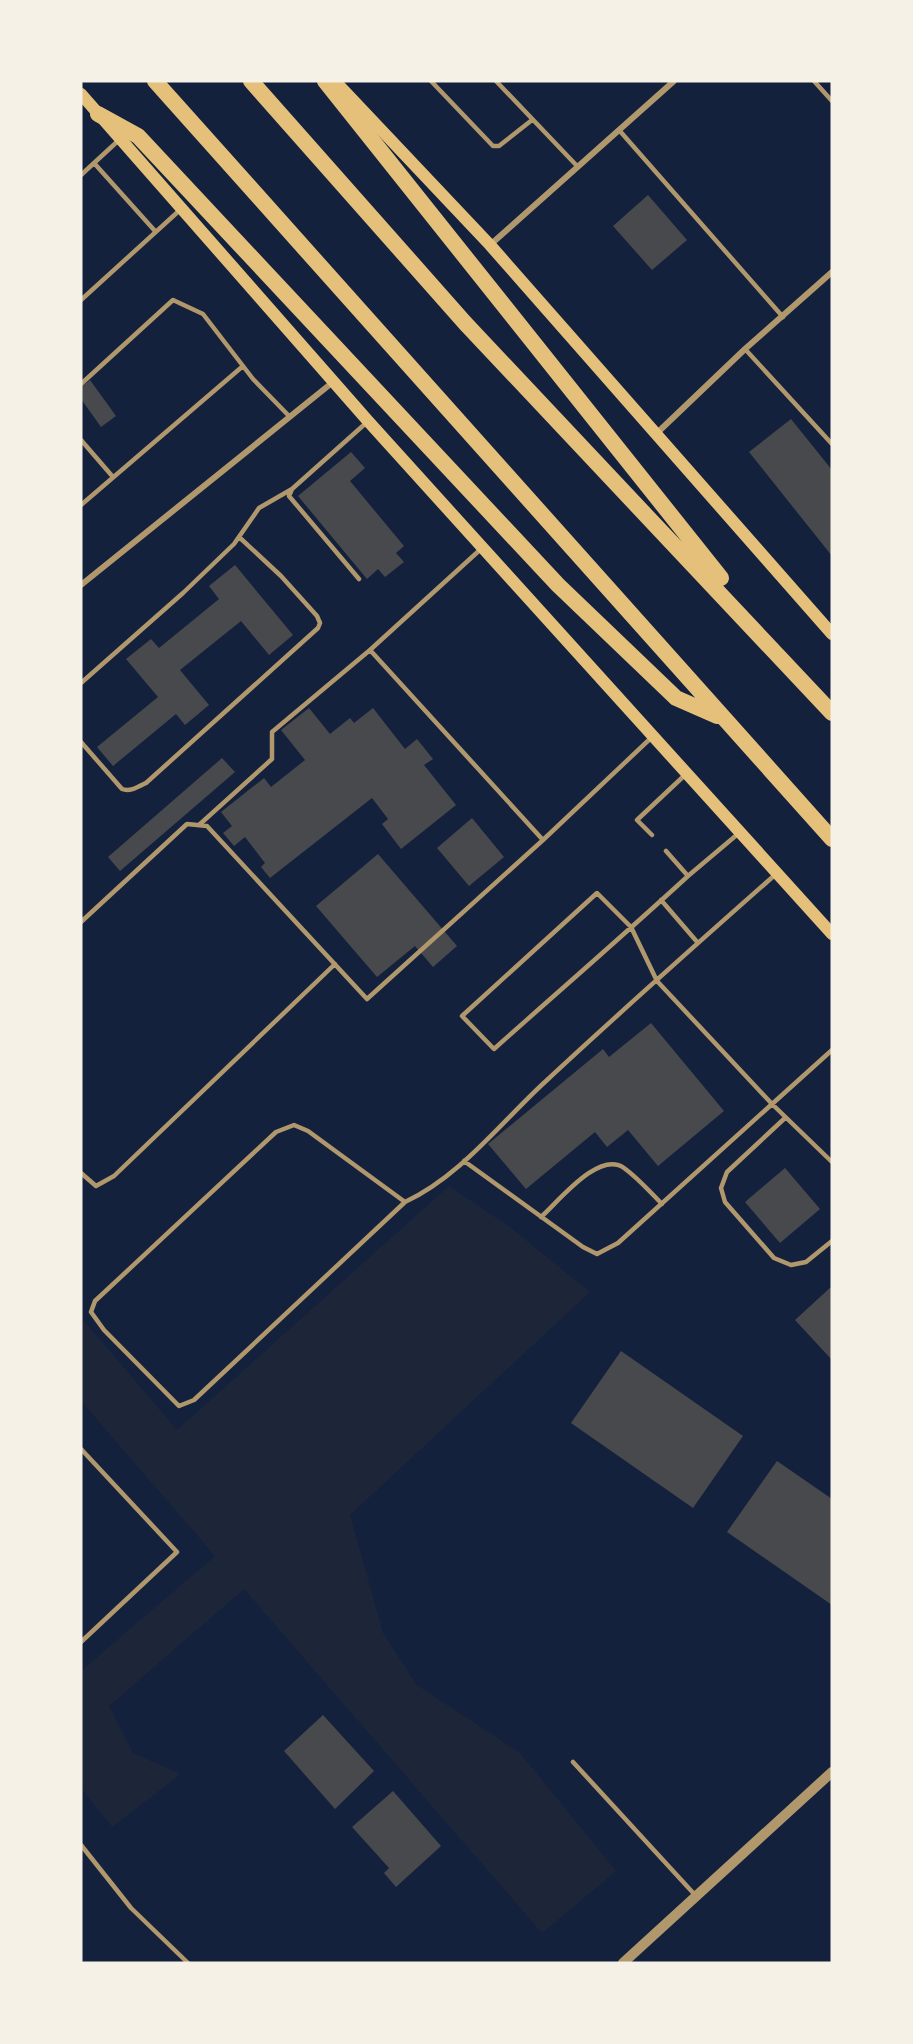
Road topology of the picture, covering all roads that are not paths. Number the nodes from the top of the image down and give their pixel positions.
1 (154, 81) edge
2 (251, 81) edge
3 (325, 81) edge
4 (335, 81) edge
5 (431, 81) edge
6 (496, 81) edge
7 (674, 81) edge
8 (814, 81) edge
9 (81, 94) edge
10 (832, 101) edge
11 (98, 114) junction
12 (532, 120) junction
13 (619, 130) junction
14 (119, 140) junction
15 (94, 163) junction
16 (578, 167) junction
17 (81, 175) edge
18 (181, 209) junction
19 (155, 231) junction
20 (490, 246) junction
21 (832, 273) edge
22 (82, 296) edge
23 (783, 317) junction
24 (745, 349) junction
25 (243, 366) junction
26 (333, 381) junction
27 (81, 384) edge
28 (290, 417) junction
29 (368, 421) junction
30 (655, 434) junction
31 (81, 440) edge
32 (832, 444) edge
33 (113, 477) junction
34 (292, 489) junction
35 (81, 505) edge
36 (239, 537) junction
37 (484, 546) junction
38 (359, 579) dead end
39 (81, 585) edge
40 (832, 634) edge
41 (370, 650) junction
42 (790, 666) junction
43 (81, 683) edge
44 (832, 713) edge
45 (723, 719) junction
46 (652, 737) junction
47 (81, 742) edge
48 (686, 774) junction
49 (199, 825) junction
50 (740, 832) junction
51 (652, 835) dead end
52 (832, 839) edge
53 (543, 840) junction
54 (666, 851) dead end
55 (778, 873) junction
56 (688, 876) junction
57 (661, 900) junction
58 (81, 922) edge
59 (631, 927) junction
60 (832, 934) edge
61 (698, 943) junction
62 (335, 964) junction
63 (657, 981) junction
64 (832, 1050) edge
65 (772, 1104) junction
66 (785, 1118) junction
67 (464, 1161) junction
68 (832, 1163) edge
69 (81, 1173) edge
70 (405, 1202) junction
71 (662, 1204) junction
72 (541, 1217) junction
73 (832, 1241) edge
74 (81, 1449) edge
75 (81, 1642) edge
76 (573, 1762) dead end
77 (832, 1772) edge
78 (81, 1845) edge
79 (696, 1896) junction
80 (188, 1963) edge
81 (623, 1963) edge

1 - 45 highway
2 - 42 highway
3 - 42 highway
4 - 20 main road
5 - 12 lane
6 - 12 lane
7 - 13 street
8 - 10 lane
9 - 11 main road
11 - 14 main road
11 - 45 highway
12 - 16 lane
13 - 16 street
13 - 23 lane
14 - 15 lane
14 - 18 main road
15 - 17 lane
15 - 19 lane
16 - 20 street
18 - 19 lane
18 - 26 main road
19 - 22 lane
20 - 30 main road
21 - 23 street
23 - 24 street
24 - 30 street
24 - 32 lane
25 - 27 lane
25 - 28 lane
25 - 33 lane
26 - 28 street
26 - 29 main road
28 - 39 street
29 - 34 lane
29 - 37 main road
30 - 40 main road
31 - 33 lane
33 - 35 lane
34 - 36 lane
34 - 38 lane
36 - 43 lane
36 - 47 lane
37 - 41 lane
37 - 46 main road
41 - 49 lane
41 - 53 lane
42 - 44 highway
45 - 52 highway
46 - 48 main road
46 - 53 lane
48 - 50 main road
48 - 51 lane
49 - 58 lane
49 - 62 lane
50 - 55 main road
50 - 56 lane
53 - 62 lane
54 - 56 lane
55 - 60 main road
55 - 61 lane
56 - 57 lane
57 - 59 lane
57 - 61 lane
59 - 59 lane
59 - 63 lane
61 - 63 lane
62 - 69 lane
63 - 65 lane
63 - 67 lane
64 - 65 lane
65 - 66 lane
65 - 71 lane
66 - 68 lane
66 - 73 lane
67 - 70 lane
67 - 72 lane
70 - 70 lane
71 - 72 lane
71 - 72 lane
74 - 75 lane
76 - 79 lane
77 - 79 street
78 - 80 lane
79 - 81 street

